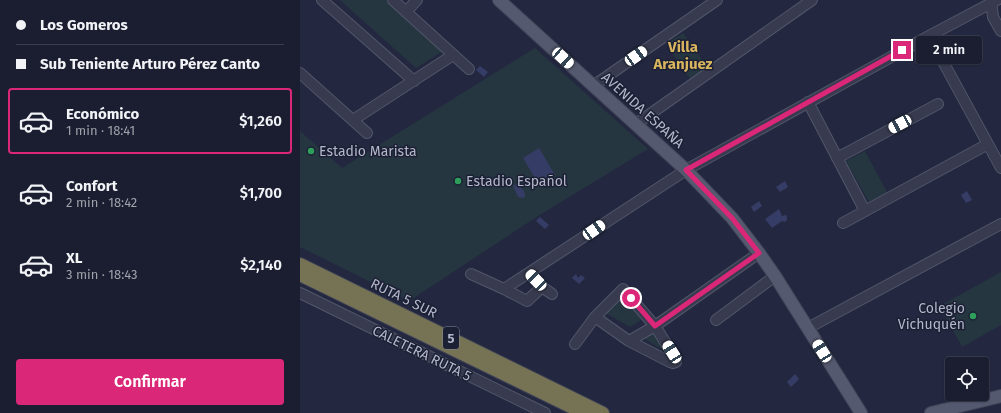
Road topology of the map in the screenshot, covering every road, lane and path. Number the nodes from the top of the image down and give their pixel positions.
1 (322, 0) edge
2 (393, 0) edge
3 (417, 0) edge
4 (499, 0) edge
5 (717, 0) edge
6 (812, 0) edge
7 (993, 1) edge
8 (406, 12) junction
9 (1001, 32) edge
10 (929, 36) junction
11 (453, 55) junction
12 (470, 69) dead end
13 (300, 73) edge
14 (414, 81) junction
15 (593, 86) junction
16 (808, 102) junction
17 (938, 104) dead end
18 (353, 120) junction
19 (636, 124) junction
20 (367, 133) dead end
21 (988, 144) junction
22 (837, 158) junction
23 (1001, 168) edge
24 (686, 170) junction
25 (865, 211) junction
26 (843, 223) dead end
27 (1001, 224) edge
28 (759, 253) junction
29 (300, 264) edge
30 (471, 274) dead end
31 (529, 274) junction
32 (300, 275) edge
33 (775, 276) junction
34 (542, 287) junction
35 (504, 289) junction
36 (300, 293) edge
37 (552, 294) dead end
38 (595, 317) junction
39 (716, 320) dead end
40 (655, 326) junction
41 (808, 328) junction
42 (629, 341) junction
43 (575, 344) dead end
44 (1001, 396) edge
45 (545, 413) edge
46 (583, 413) edge
47 (603, 413) edge
48 (861, 413) edge
49 (931, 413) edge

1 - 14 street
2 - 8 street
3 - 8 street
4 - 15 main road, AVENIDA ESPAÑA
5 - 15 street
6 - 19 street
7 - 9 street
7 - 10 street
8 - 11 street
10 - 16 street
10 - 21 street
11 - 12 street
11 - 14 street
13 - 18 street
14 - 18 street
15 - 19 main road, AVENIDA ESPAÑA
16 - 22 street
16 - 24 street
17 - 22 street
18 - 20 street
19 - 24 main road, AVENIDA ESPAÑA
21 - 23 street
21 - 25 street
22 - 25 street
24 - 28 main road, AVENIDA ESPAÑA
24 - 31 street
25 - 26 street
27 - 41 street
28 - 33 main road, AVENIDA ESPAÑA
28 - 40 street
29 - 47 highway, RUTA 5 SUR / 5
30 - 35 street
31 - 34 street
31 - 35 street
32 - 46 highway, RUTA 5 SUR / 5
33 - 39 street
33 - 41 main road, AVENIDA ESPAÑA
34 - 35 street
34 - 37 street
36 - 45 street, CALETERA RUTA 5
38 - 40 street
38 - 42 street
38 - 43 street
40 - 42 street
40 - 42 street
41 - 48 main road, AVENIDA ESPAÑA
44 - 49 main road

